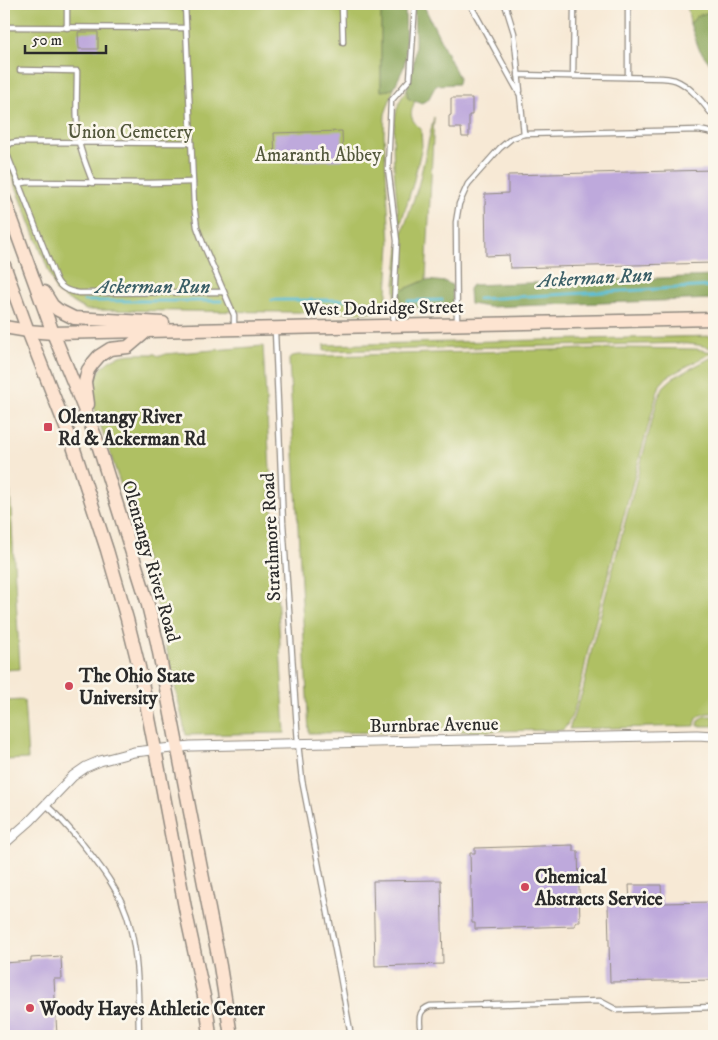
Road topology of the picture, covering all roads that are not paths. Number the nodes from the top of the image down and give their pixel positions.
1 (67, 4) edge
2 (185, 4) edge
3 (342, 4) edge
4 (415, 4) edge
5 (470, 4) edge
6 (504, 4) edge
7 (628, 4) edge
8 (574, 9) dead end
9 (4, 27) edge
10 (67, 28) junction
11 (186, 28) junction
12 (343, 42) dead end
13 (20, 70) dead end
14 (518, 75) junction
15 (573, 76) junction
16 (628, 77) junction
17 (520, 95) junction
18 (714, 117) edge
19 (714, 133) edge
20 (524, 134) junction
21 (79, 142) junction
22 (191, 143) junction
23 (193, 182) junction
24 (93, 183) junction
25 (18, 184) junction
26 (4, 198) edge
27 (4, 265) edge
28 (33, 277) junction
29 (224, 292) junction
30 (714, 319) edge
31 (457, 325) junction
32 (393, 326) junction
33 (4, 327) edge
34 (275, 328) junction
35 (234, 329) junction
36 (148, 330) junction
37 (189, 330) junction
38 (28, 331) junction
39 (53, 332) junction
40 (96, 438) junction
41 (714, 736) edge
42 (298, 743) junction
43 (177, 747) junction
44 (155, 749) junction
45 (46, 804) junction
46 (4, 844) edge
47 (714, 1007) edge
48 (420, 1026) dead end
49 (139, 1036) edge
50 (210, 1036) edge
51 (231, 1036) edge
52 (351, 1036) edge

1 - 10 lane
2 - 11 lane
3 - 12 lane
4 - 32 lane
5 - 17 lane
6 - 14 lane
7 - 16 lane
8 - 15 lane
9 - 10 lane
10 - 11 lane
11 - 22 lane
13 - 21 lane
14 - 15 lane
14 - 17 lane
15 - 16 lane
16 - 18 lane
17 - 20 lane
19 - 20 lane
20 - 31 lane
21 - 22 lane
21 - 24 lane
21 - 25 lane
22 - 23 lane
23 - 24 lane
23 - 29 lane
24 - 25 lane
25 - 29 lane
26 - 28 main road, Olentangy River Road
27 - 38 main road
28 - 37 main road
28 - 39 main road, Olentangy River Road
29 - 35 lane
30 - 31 main road, West Dodridge Street
31 - 32 main road, West Dodridge Street
32 - 34 main road, West Dodridge Street
33 - 38 main road, West Dodridge Street
34 - 35 main road, West Dodridge Street
34 - 42 lane, Strathmore Road
35 - 37 main road, West Dodridge Street
36 - 37 main road, West Dodridge Street
36 - 39 main road, West Dodridge Street
36 - 40 main road
38 - 39 main road, West Dodridge Street
38 - 44 main road
39 - 40 main road, Olentangy River Road
40 - 43 main road, Olentangy River Road
41 - 42 street, Burnbrae Avenue
42 - 43 street, Burnbrae Avenue
42 - 52 lane, Strathmore Road
43 - 44 street, Burnbrae Avenue
43 - 51 main road, Olentangy River Road
44 - 45 street, Burnbrae Avenue
44 - 50 main road
45 - 46 street, Burnbrae Avenue
45 - 49 lane
47 - 48 lane

